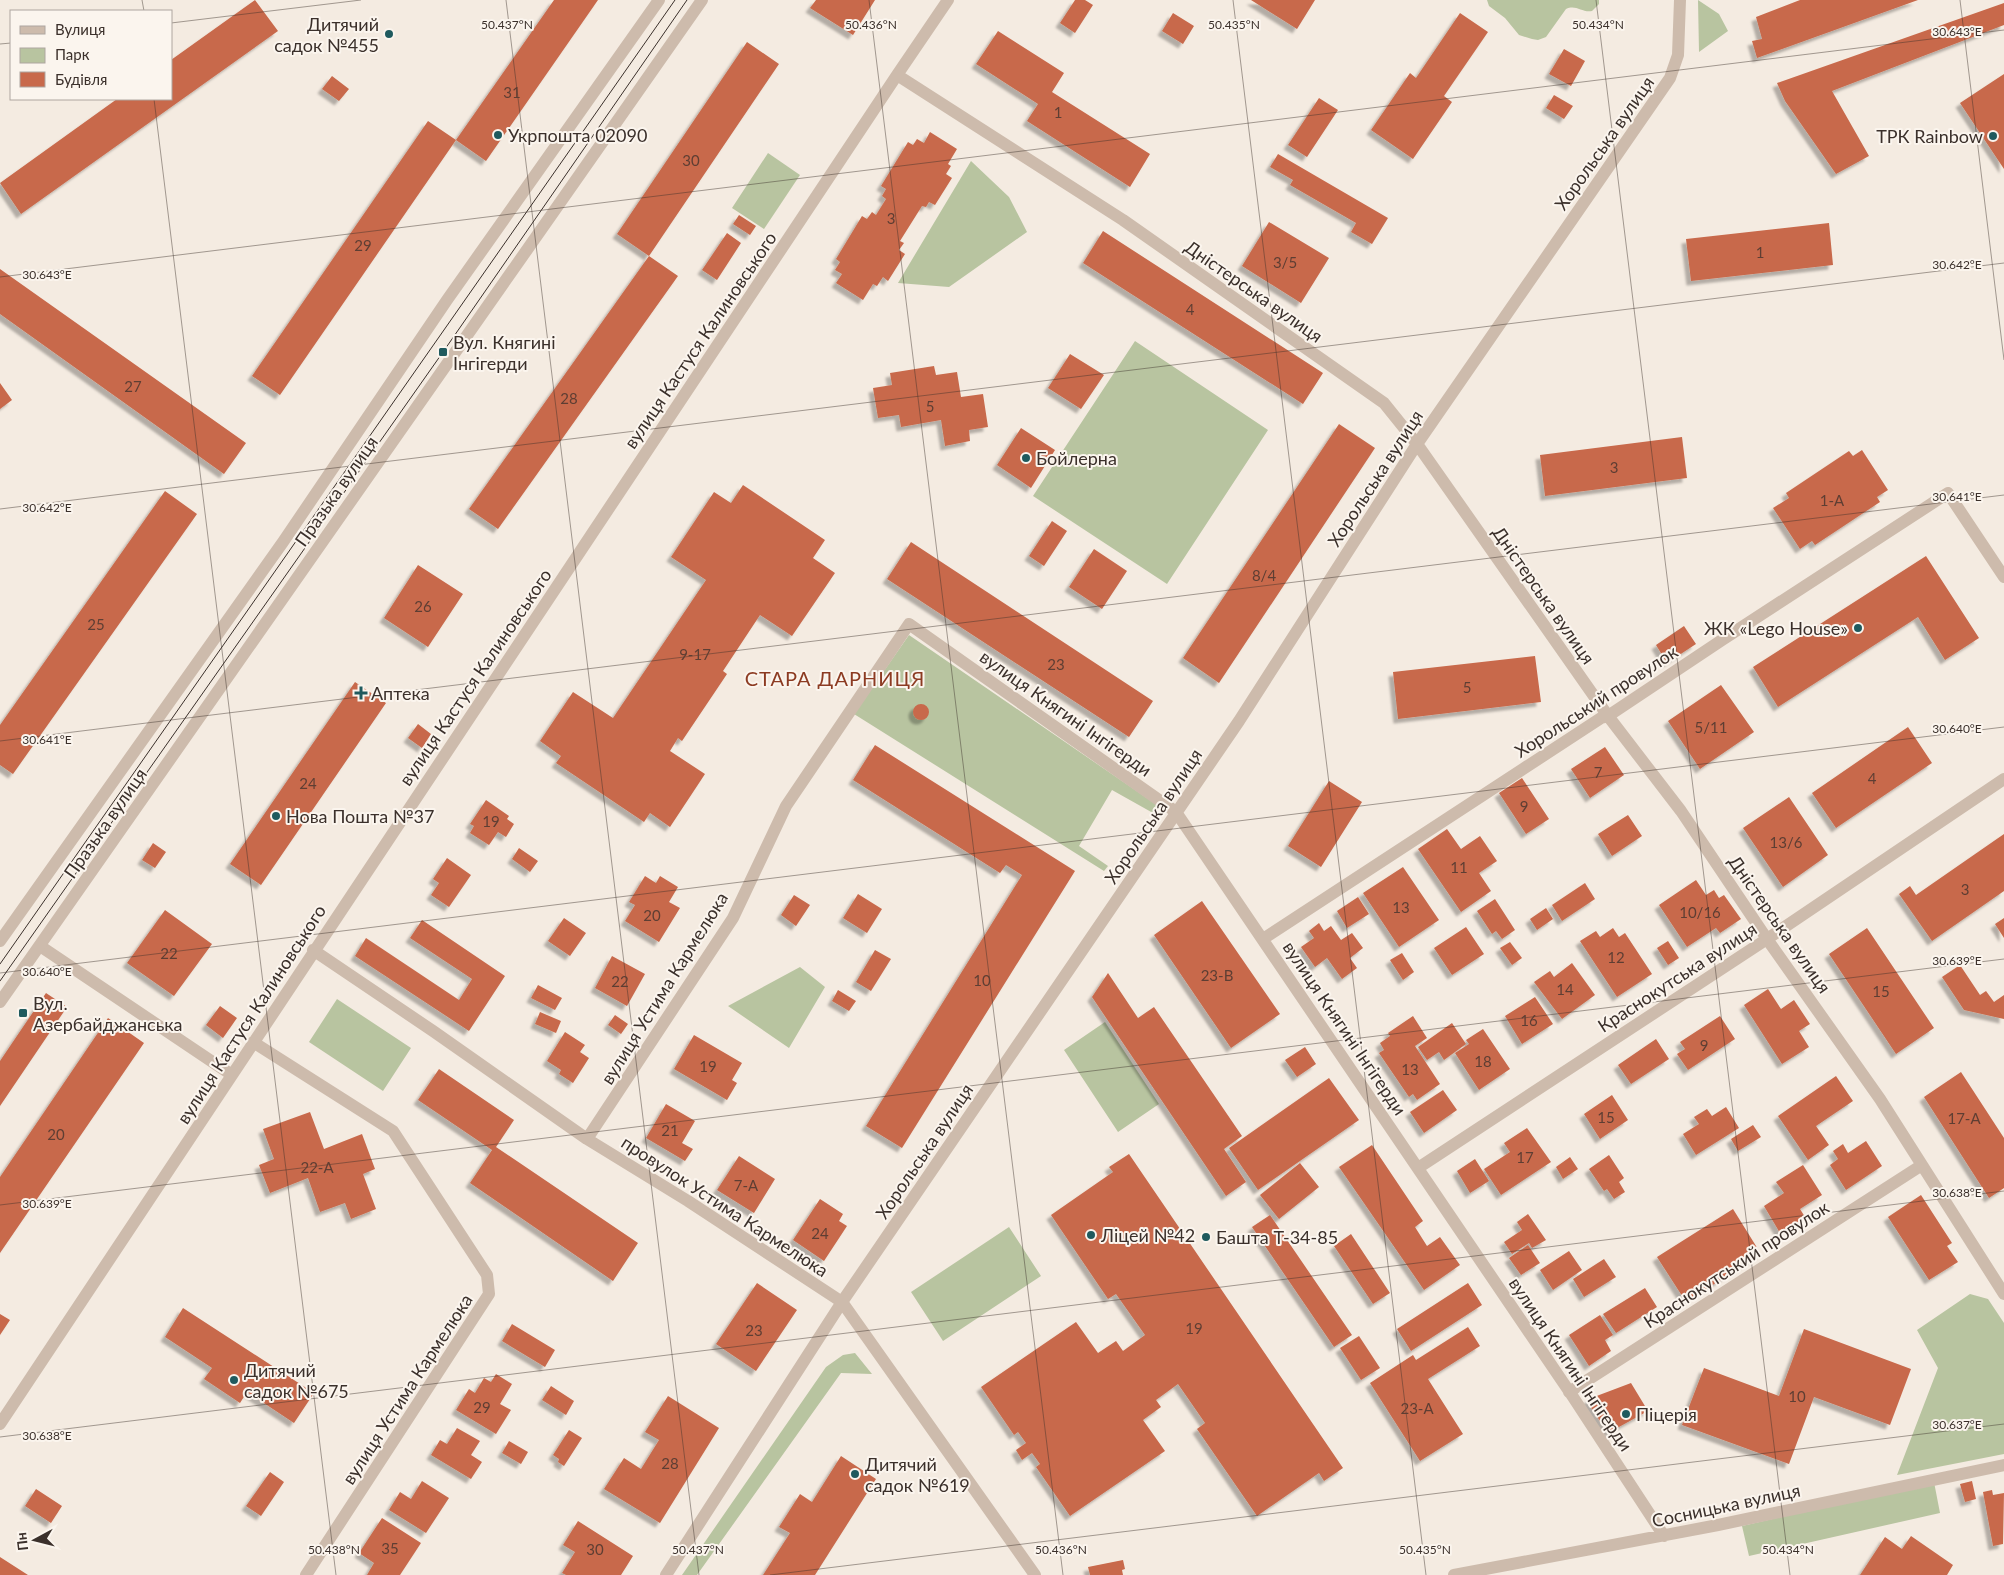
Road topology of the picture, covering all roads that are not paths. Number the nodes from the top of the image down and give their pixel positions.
1 (659, 0) edge
2 (702, 0) edge
3 (948, 0) edge
4 (1680, 0) edge
5 (896, 74) junction
6 (1417, 444) junction
7 (2004, 577) edge
8 (909, 624) joint
9 (1608, 716) junction
10 (2004, 779) edge
11 (1176, 812) junction
12 (1263, 939) junction
13 (1767, 939) junction
14 (0, 941) edge
15 (40, 946) junction
16 (313, 950) junction
17 (0, 1002) edge
18 (253, 1042) junction
19 (232, 1075) junction
20 (587, 1139) junction
21 (1922, 1165) junction
22 (1418, 1168) junction
23 (2004, 1294) edge
24 (842, 1302) junction
25 (1569, 1392) junction
26 (0, 1424) edge
27 (2004, 1465) edge
28 (1664, 1536) junction
29 (306, 1575) edge
30 (666, 1575) edge
31 (1035, 1575) edge
32 (1454, 1575) edge

1 - 14 street, Празька вулиця
2 - 15 street, Празька вулиця
3 - 5 street, вулиця Кастуся Калиновського
4 - 6 street, Хорольська вулиця
5 - 6 street, Дністерська вулиця
5 - 16 street, вулиця Кастуся Калиновського
6 - 9 street, Дністерська вулиця
6 - 11 street, Хорольська вулиця
7 - 9 street, Хорольський провулок
8 - 11 street, вулиця Княгині Інгігерди
8 - 20 street, вулиця Устима Кармелюка
9 - 12 street, Хорольський провулок
9 - 13 street, Дністерська вулиця
10 - 13 street, Краснокутська вулиця
11 - 12 street, вулиця Княгині Інгігерди
11 - 24 street, Хорольська вулиця
12 - 22 street, вулиця Княгині Інгігерди
13 - 21 street, Дністерська вулиця
13 - 22 street, Краснокутська вулиця
15 - 17 street, Празька вулиця
15 - 19 street
16 - 18 street, вулиця Кастуся Калиновського
16 - 20 street, провулок Устима Кармелюка
18 - 19 street, вулиця Кастуся Калиновського
18 - 29 street, вулиця Устима Кармелюка
19 - 26 street, вулиця Кастуся Калиновського
20 - 24 street, провулок Устима Кармелюка
21 - 23 street, Дністерська вулиця
21 - 25 street, Краснокутський провулок
22 - 25 street, вулиця Княгині Інгігерди
24 - 30 street, Хорольська вулиця
24 - 31 street, провулок Устима Кармелюка
25 - 28 street, вулиця Княгині Інгігерди
27 - 28 street, Сосницька вулиця
28 - 32 street, Сосницька вулиця

